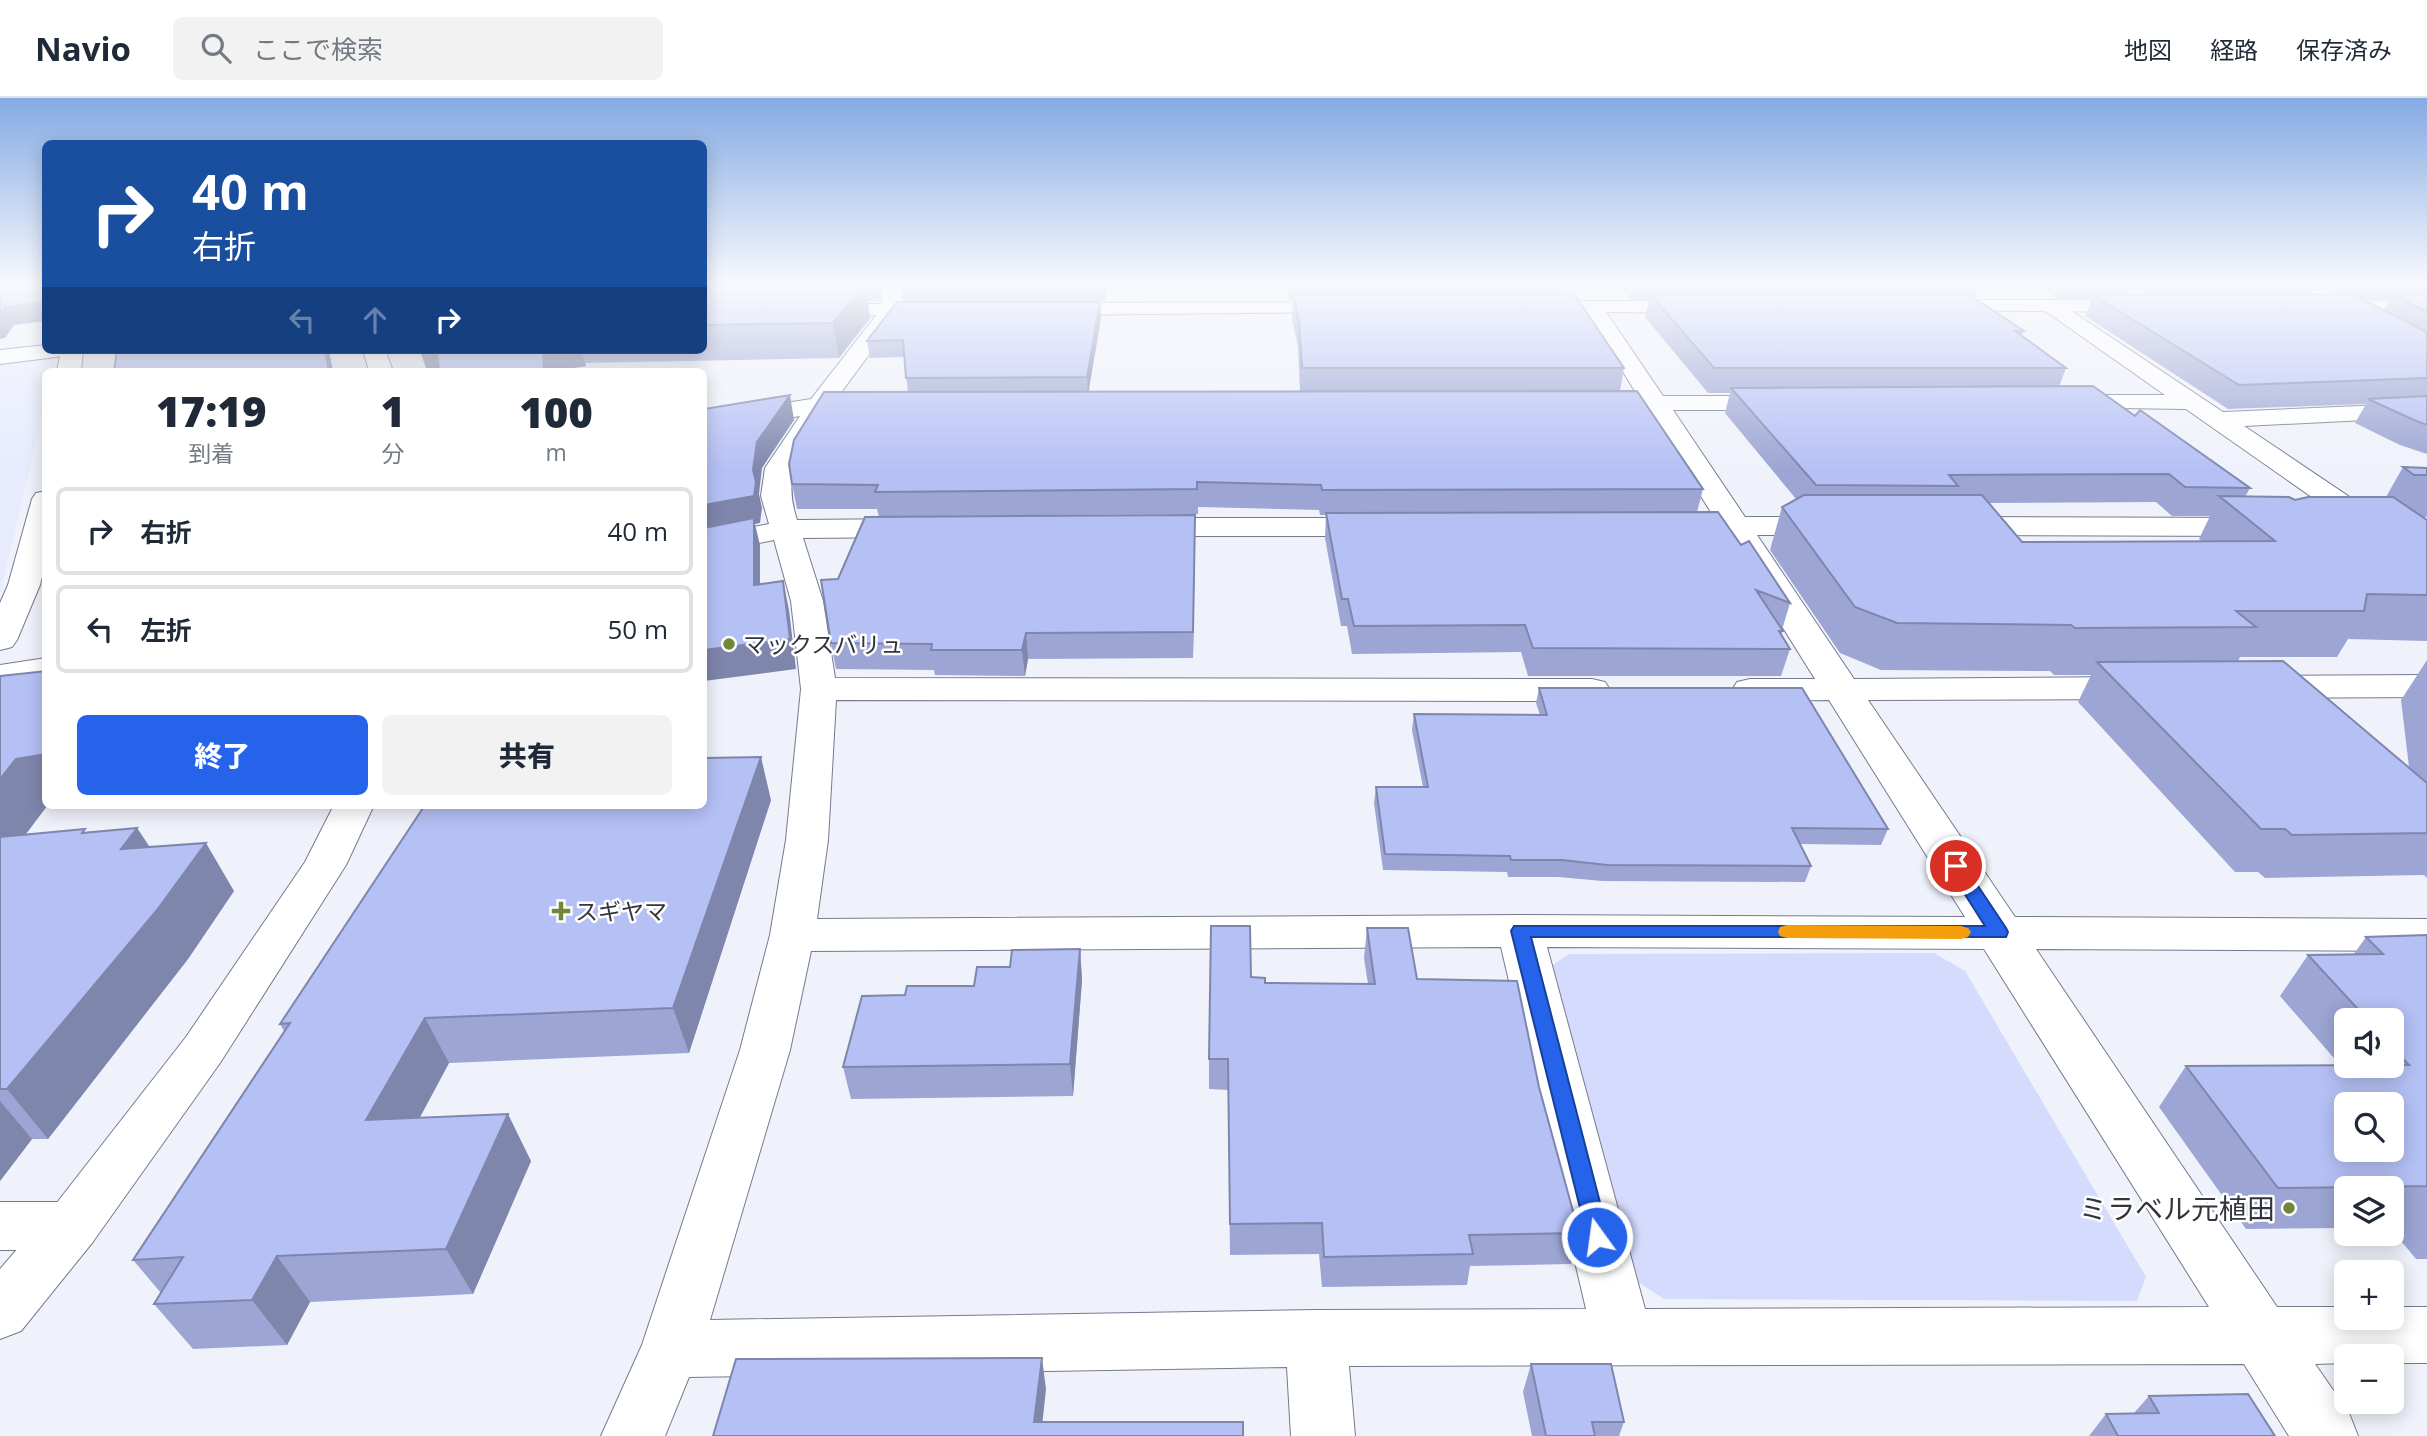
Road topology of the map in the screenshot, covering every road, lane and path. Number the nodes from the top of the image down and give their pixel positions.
1 (863, 346) edge
2 (1619, 346) edge
3 (2110, 346) edge
4 (42, 352) edge
5 (0, 357) edge
6 (2040, 402) edge
7 (2190, 402) junction
8 (1572, 403) edge
9 (1656, 403) junction
10 (1806, 403) edge
11 (819, 405) junction
12 (889, 405) edge
13 (2427, 410) edge
14 (2218, 420) junction
15 (707, 424) edge
16 (42, 515) edge
17 (1735, 525) junction
18 (1651, 526) edge
19 (1860, 526) edge
20 (1929, 526) edge
21 (1121, 527) edge
22 (1400, 527) edge
23 (2290, 527) edge
24 (2332, 527) edge
25 (2373, 527) junction
26 (787, 528) junction
27 (940, 528) edge
28 (2427, 528) edge
29 (707, 544) edge
30 (2427, 563) edge
31 (0, 640) edge
32 (42, 669) edge
33 (0, 676) edge
34 (2427, 686) edge
35 (2176, 688) edge
36 (2232, 688) edge
37 (819, 689) junction
38 (1621, 690) edge
39 (1717, 690) edge
40 (1842, 690) junction
41 (352, 809) edge
42 (1520, 931) junction
43 (1999, 932) junction
44 (2427, 935) edge
45 (792, 936) junction
46 (0, 1226) edge
47 (72, 1226) junction
48 (0, 1312) edge
49 (2259, 1334) junction
50 (2427, 1335) edge
51 (1316, 1338) junction
52 (1623, 1339) junction
53 (671, 1349) junction
54 (633, 1436) edge
55 (1323, 1436) edge
56 (2326, 1436) edge

1 - 11 street
2 - 9 street
3 - 7 street
4 - 5 street
6 - 7 street
7 - 14 street
8 - 9 street
9 - 10 street
9 - 17 street
11 - 12 street
11 - 15 street
11 - 26 street
13 - 14 street
14 - 25 street
16 - 31 street
17 - 18 street
17 - 19 street
17 - 40 street
20 - 23 street
21 - 22 street
24 - 25 street
25 - 28 street
25 - 30 street
26 - 27 street
26 - 29 street
26 - 37 street
32 - 33 street
34 - 36 street
35 - 40 street
37 - 38 street
37 - 45 street
39 - 40 street
40 - 43 street
41 - 47 street
42 - 43 street
42 - 45 street
42 - 52 street
43 - 44 street
43 - 49 street
45 - 53 street
46 - 47 street
47 - 48 street
49 - 50 street
49 - 52 street
49 - 56 street
51 - 52 street
51 - 53 street
51 - 55 street
53 - 54 street

